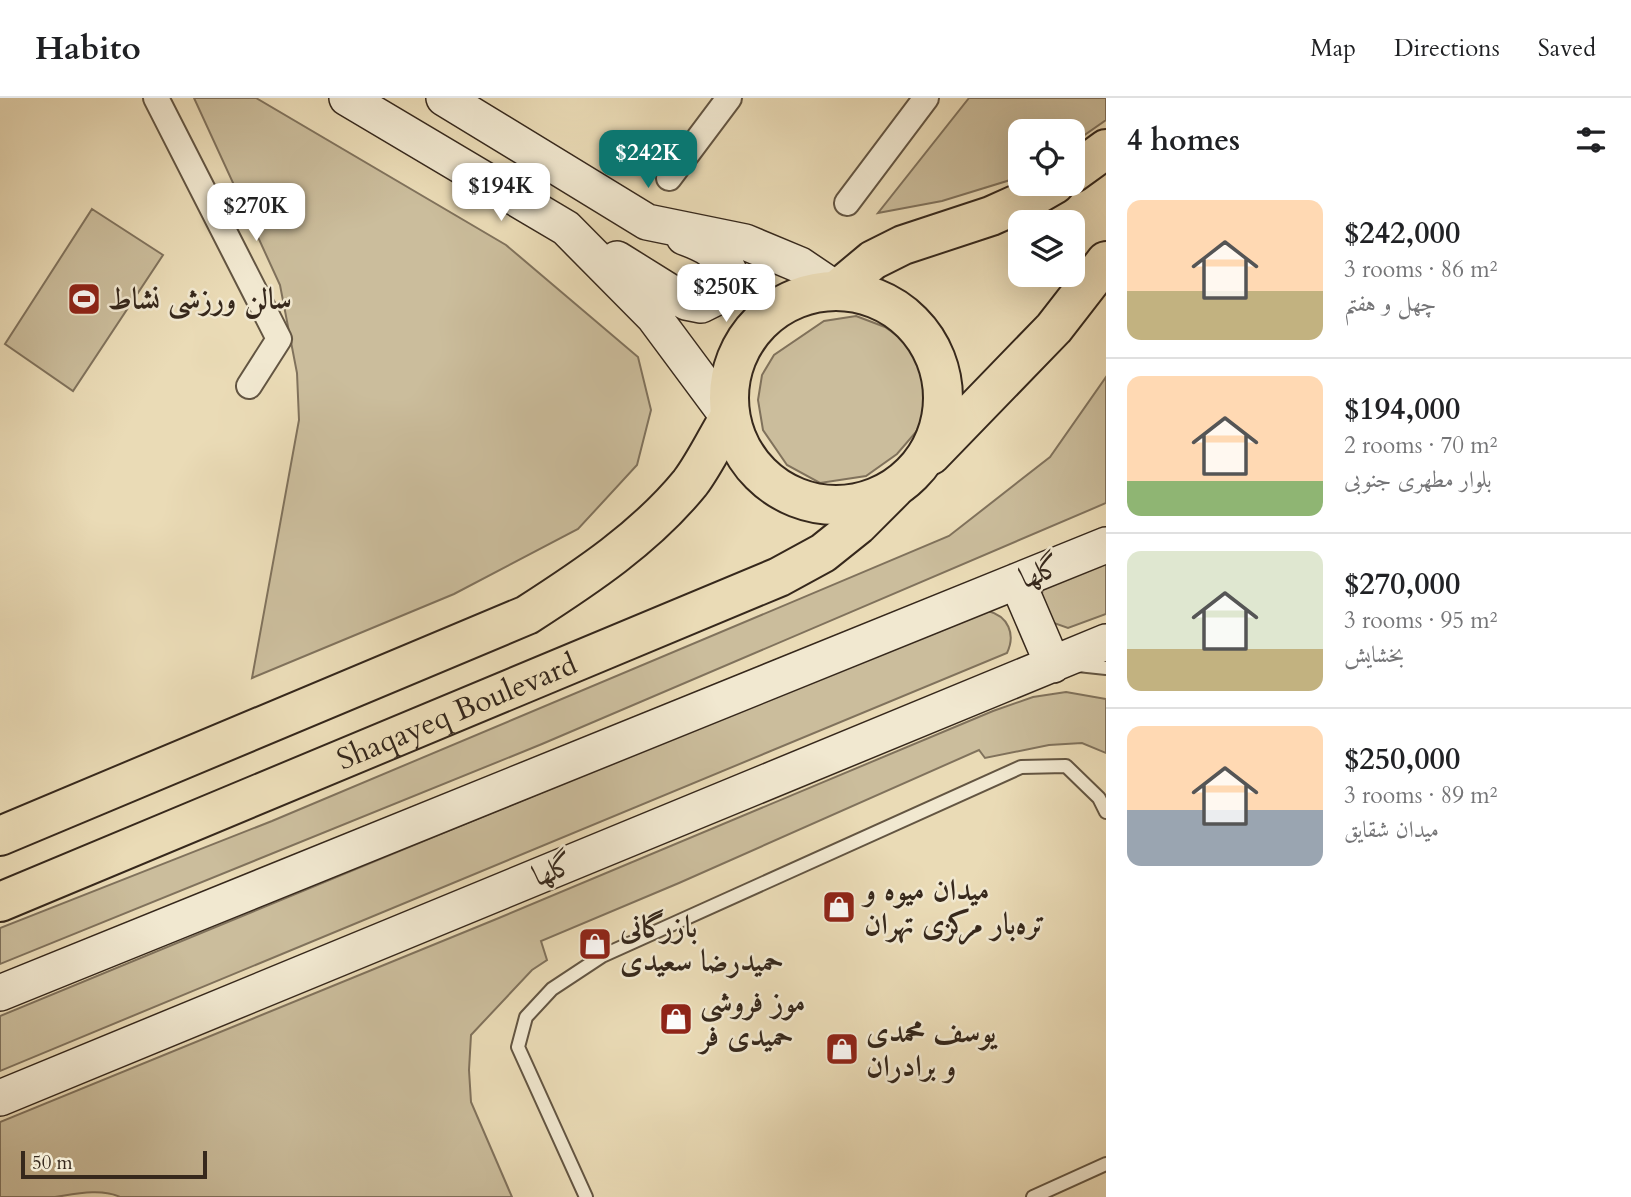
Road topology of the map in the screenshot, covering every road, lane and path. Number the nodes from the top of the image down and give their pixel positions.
1 (156, 98) edge
2 (347, 98) edge
3 (444, 98) edge
4 (729, 98) edge
5 (926, 98) edge
6 (1106, 149) edge
7 (1085, 164) edge
8 (670, 178) dead end
9 (1034, 196) edge
10 (846, 204) dead end
11 (647, 222) junction
12 (566, 228) junction
13 (1106, 261) edge
14 (837, 290) junction
15 (249, 386) dead end
16 (729, 418) junction
17 (906, 479) junction
18 (1106, 545) edge
19 (1017, 581) junction
20 (1106, 642) edge
21 (1053, 665) junction
22 (1106, 668) edge
23 (1106, 812) edge
24 (0, 836) edge
25 (0, 902) edge
26 (0, 993) edge
27 (0, 1098) edge
28 (1106, 1164) edge
29 (586, 1197) edge
30 (1032, 1197) edge

1 - 15 street
2 - 12 street
3 - 11 street
4 - 8 street
5 - 10 street
6 - 7 main road
9 - 14 main road
11 - 12 street
11 - 14 street
12 - 16 street
13 - 17 main road, Shaqayeq Boulevard
14 - 16 main road
14 - 17 main road
16 - 17 main road
16 - 24 main road, Shaqayeq Boulevard
17 - 25 main road, Shaqayeq Boulevard
18 - 19 street, گلها
19 - 21 street
19 - 26 street, گلها
20 - 21 street, گلها
21 - 22 lane
21 - 27 street, گلها
23 - 29 lane
28 - 30 lane

